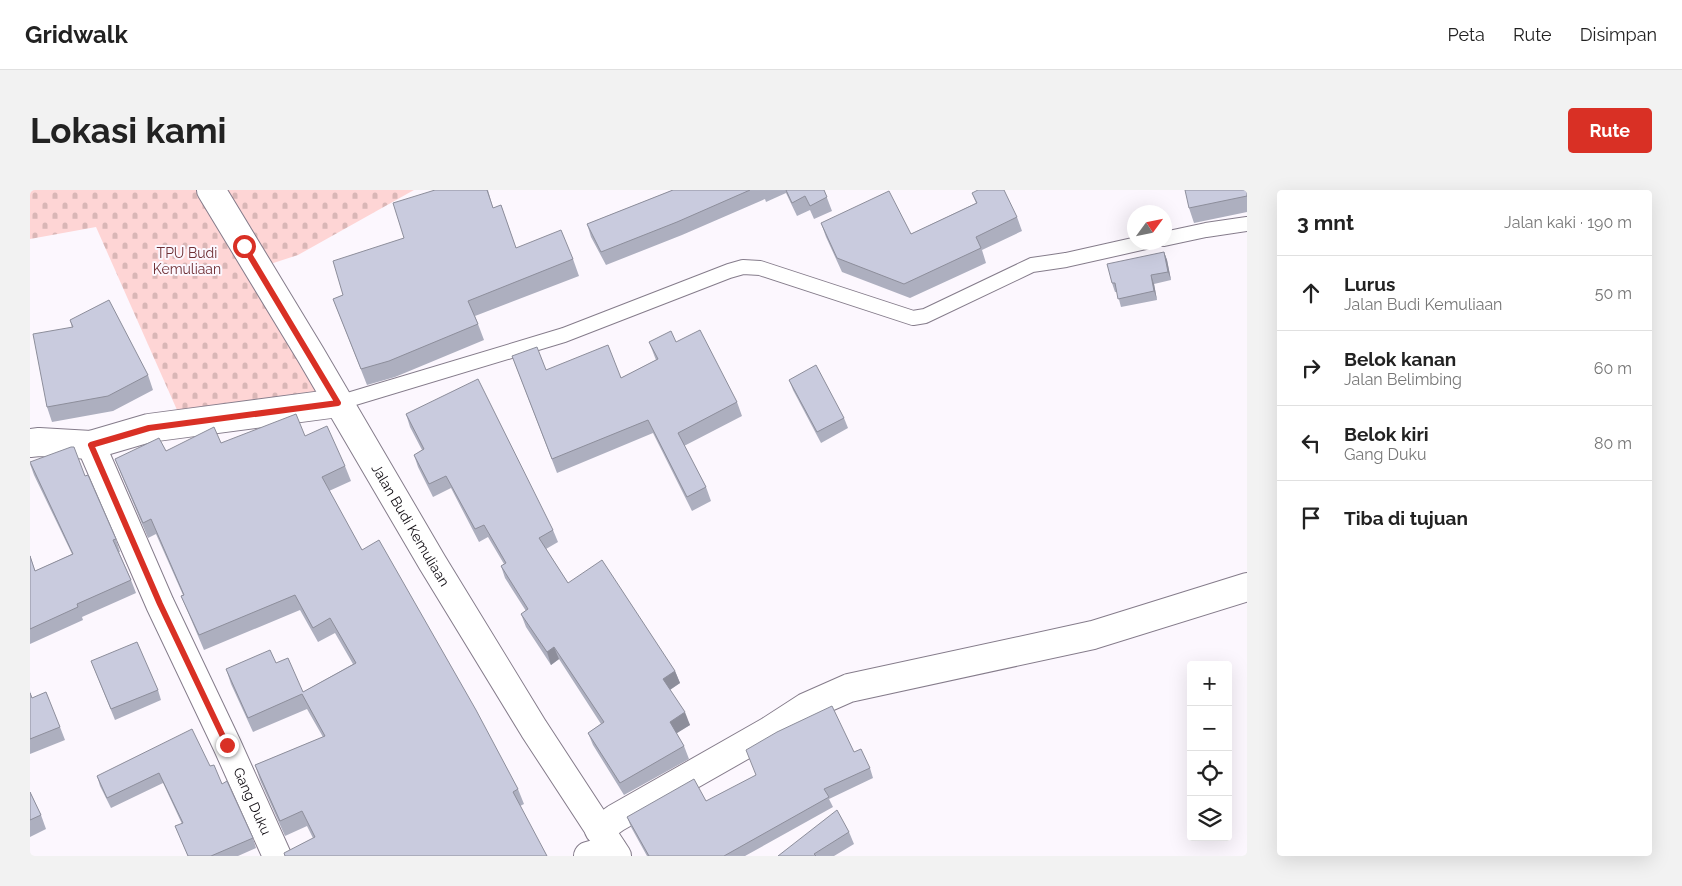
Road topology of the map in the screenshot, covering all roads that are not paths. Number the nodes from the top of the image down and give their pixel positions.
1 (211, 190) edge
2 (1247, 224) edge
3 (1172, 238) edge
4 (1127, 246) edge
5 (338, 403) junction
6 (30, 443) edge
7 (91, 445) junction
8 (1247, 587) edge
9 (604, 848) edge
10 (277, 856) edge

1 - 5 street, Jalan Budi Kemuliaan
2 - 3 lane
4 - 5 lane
5 - 7 street
5 - 9 street, Jalan Budi Kemuliaan
6 - 7 street
7 - 10 street, Gang Duku
8 - 9 street

